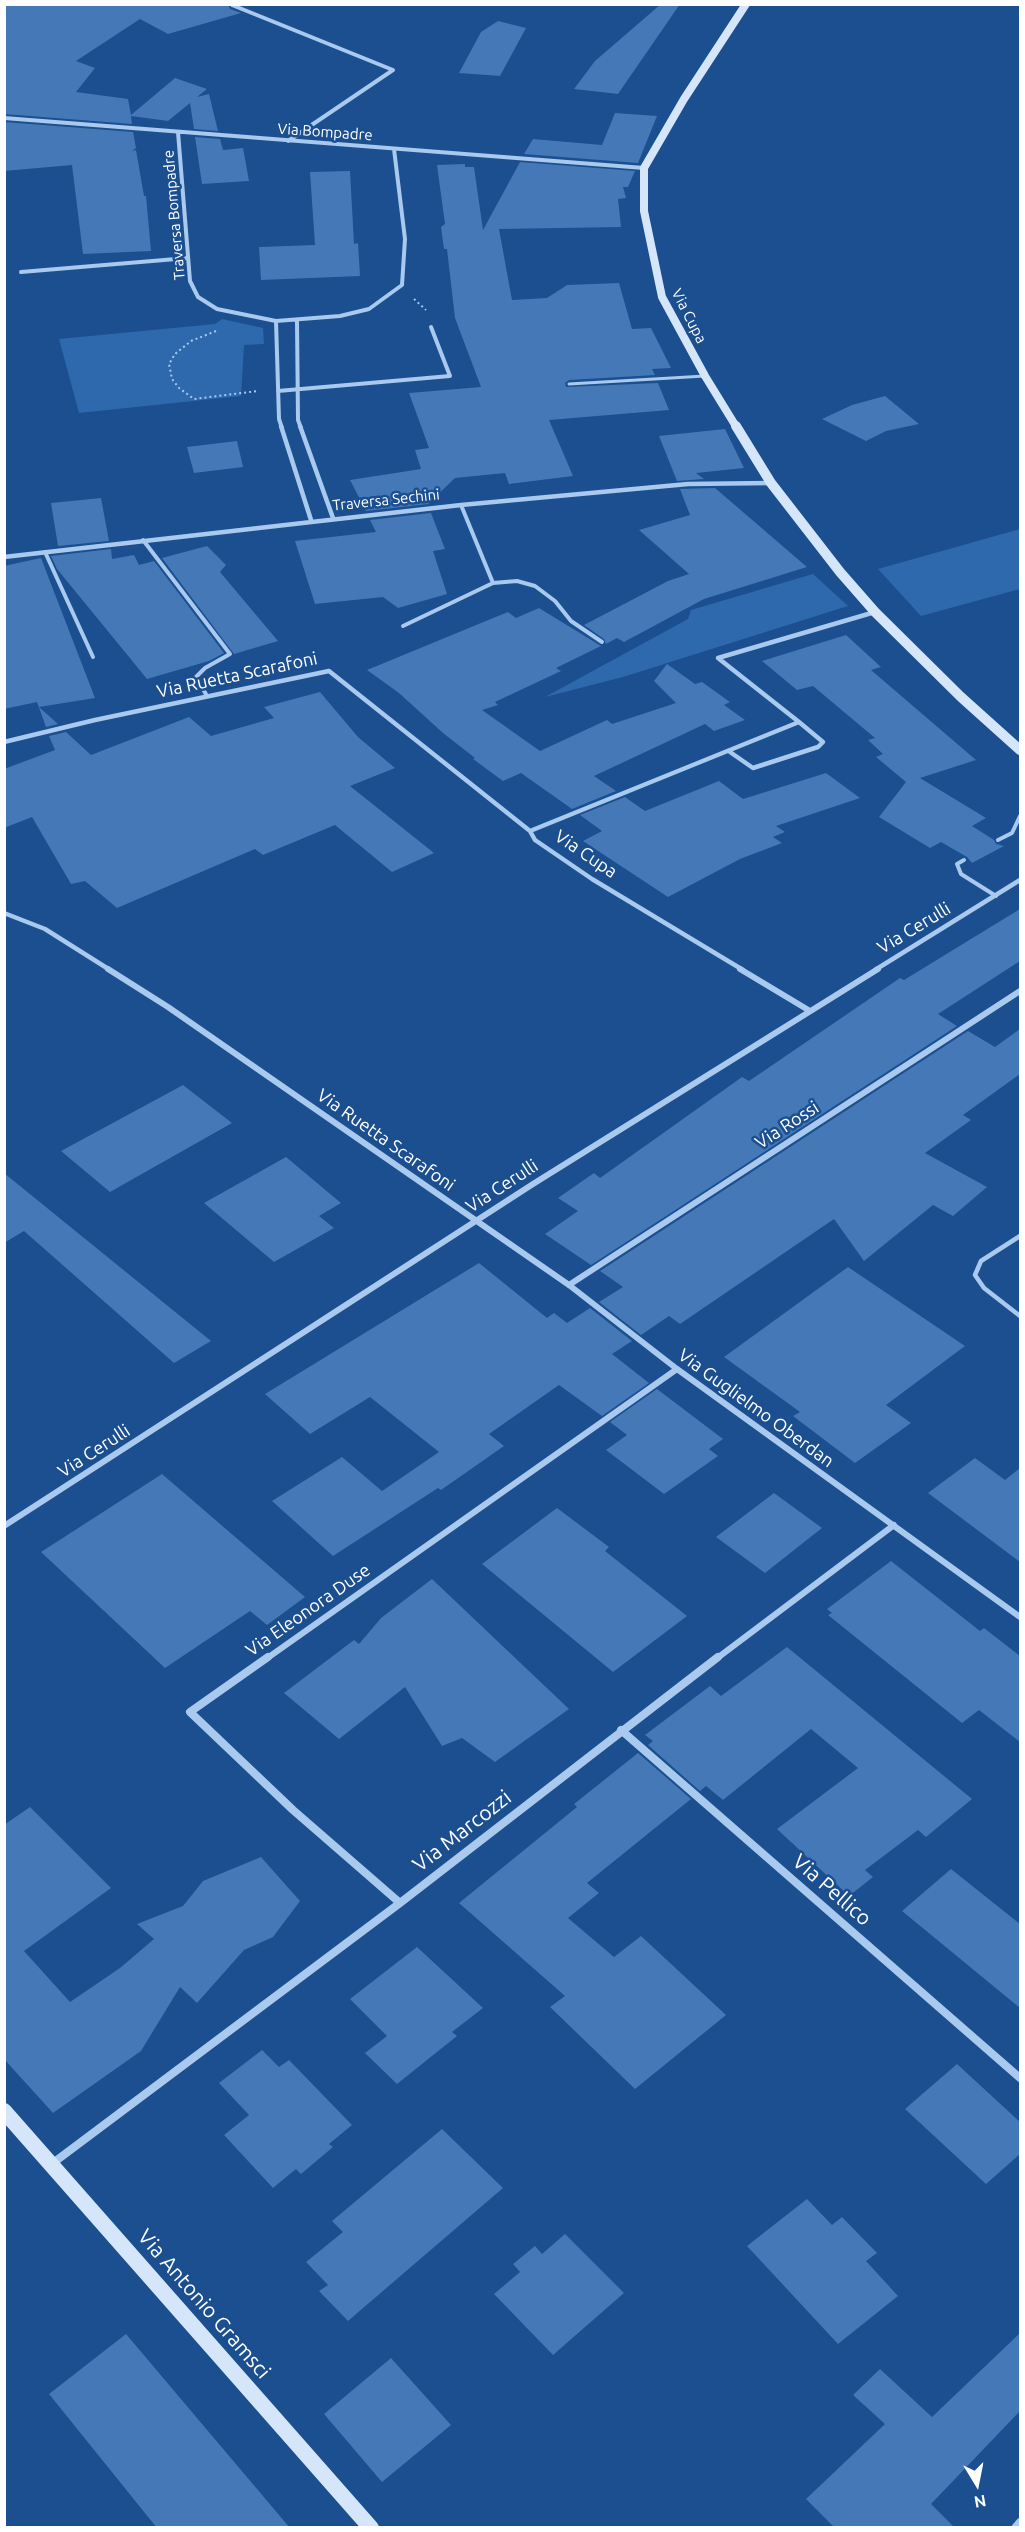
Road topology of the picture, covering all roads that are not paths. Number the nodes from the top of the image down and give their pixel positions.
1 (746, 4) edge
2 (232, 5) edge
3 (4, 118) edge
4 (178, 132) junction
5 (287, 141) junction
6 (394, 149) junction
7 (644, 168) junction
8 (188, 258) junction
9 (21, 272) dead end
10 (276, 321) junction
11 (297, 321) junction
12 (431, 327) dead end
13 (705, 376) junction
14 (569, 384) dead end
15 (297, 390) junction
16 (278, 391) junction
17 (771, 483) junction
18 (461, 505) junction
19 (333, 518) junction
20 (311, 520) junction
21 (143, 540) junction
22 (45, 552) junction
23 (4, 557) edge
24 (493, 583) junction
25 (874, 612) junction
26 (403, 626) dead end
27 (602, 642) dead end
28 (93, 657) dead end
29 (207, 696) junction
30 (799, 722) junction
31 (4, 742) edge
32 (1020, 750) edge
33 (730, 752) junction
34 (1020, 816) edge
35 (530, 831) junction
36 (998, 840) dead end
37 (964, 860) dead end
38 (1020, 880) edge
39 (996, 896) junction
40 (4, 913) edge
41 (1020, 990) edge
42 (810, 1011) junction
43 (477, 1220) junction
44 (1020, 1236) edge
45 (569, 1284) junction
46 (1020, 1316) edge
47 (677, 1369) junction
48 (894, 1525) junction
49 (4, 1526) edge
50 (1020, 1617) edge
51 (621, 1730) junction
52 (400, 1903) junction
53 (1020, 2078) edge
54 (4, 2111) edge
55 (51, 2165) junction
56 (1020, 2522) edge
57 (371, 2528) edge
58 (1015, 2528) edge

1 - 7 street
2 - 5 street
3 - 4 street, Via Bompadre
4 - 5 street, Via Bompadre
4 - 8 street, Traversa Bompadre
5 - 6 street, Via Bompadre
6 - 7 street, Via Bompadre
6 - 11 street, Traversa Bompadre
7 - 13 street, Via Cupa
8 - 9 street
8 - 10 street, Traversa Bompadre
10 - 11 street, Traversa Bompadre
10 - 16 street
11 - 15 street
12 - 15 street
13 - 14 lane
13 - 17 street, Via Cupa
15 - 16 street
15 - 19 street
16 - 20 street
17 - 18 street, Traversa Sechini
17 - 25 street, Via Cupa
18 - 19 street, Traversa Sechini
18 - 24 lane
19 - 20 street, Traversa Sechini
20 - 21 street, Traversa Sechini
21 - 22 street, Traversa Sechini
21 - 29 lane
22 - 23 street, Traversa Sechini
22 - 28 lane
24 - 26 lane
24 - 27 lane
25 - 30 street
25 - 32 street, Via Cupa
29 - 31 street, Via Ruetta Scarafoni
29 - 35 street, Via Ruetta Scarafoni
30 - 33 street, Via Cupa
30 - 33 street
33 - 35 street, Via Cupa
34 - 36 lane
35 - 42 street, Via Cupa
37 - 39 lane
38 - 39 street, Via Cerulli
39 - 42 street, Via Cerulli
40 - 43 street, Via Ruetta Scarafoni
41 - 45 street, Via Rossi
42 - 43 street, Via Cerulli
43 - 45 street, Via Guglielmo Oberdan
43 - 49 street, Via Cerulli
44 - 46 lane
45 - 47 street, Via Guglielmo Oberdan
47 - 48 street, Via Guglielmo Oberdan
47 - 52 street, Via Eleonora Duse
48 - 50 street, Via Guglielmo Oberdan
48 - 51 street, Via Marcozzi
51 - 52 street, Via Marcozzi
51 - 53 street, Via Pellico
52 - 55 street, Via Marcozzi
54 - 55 street, Via Antonio Gramsci
55 - 57 street, Via Antonio Gramsci
56 - 58 street

